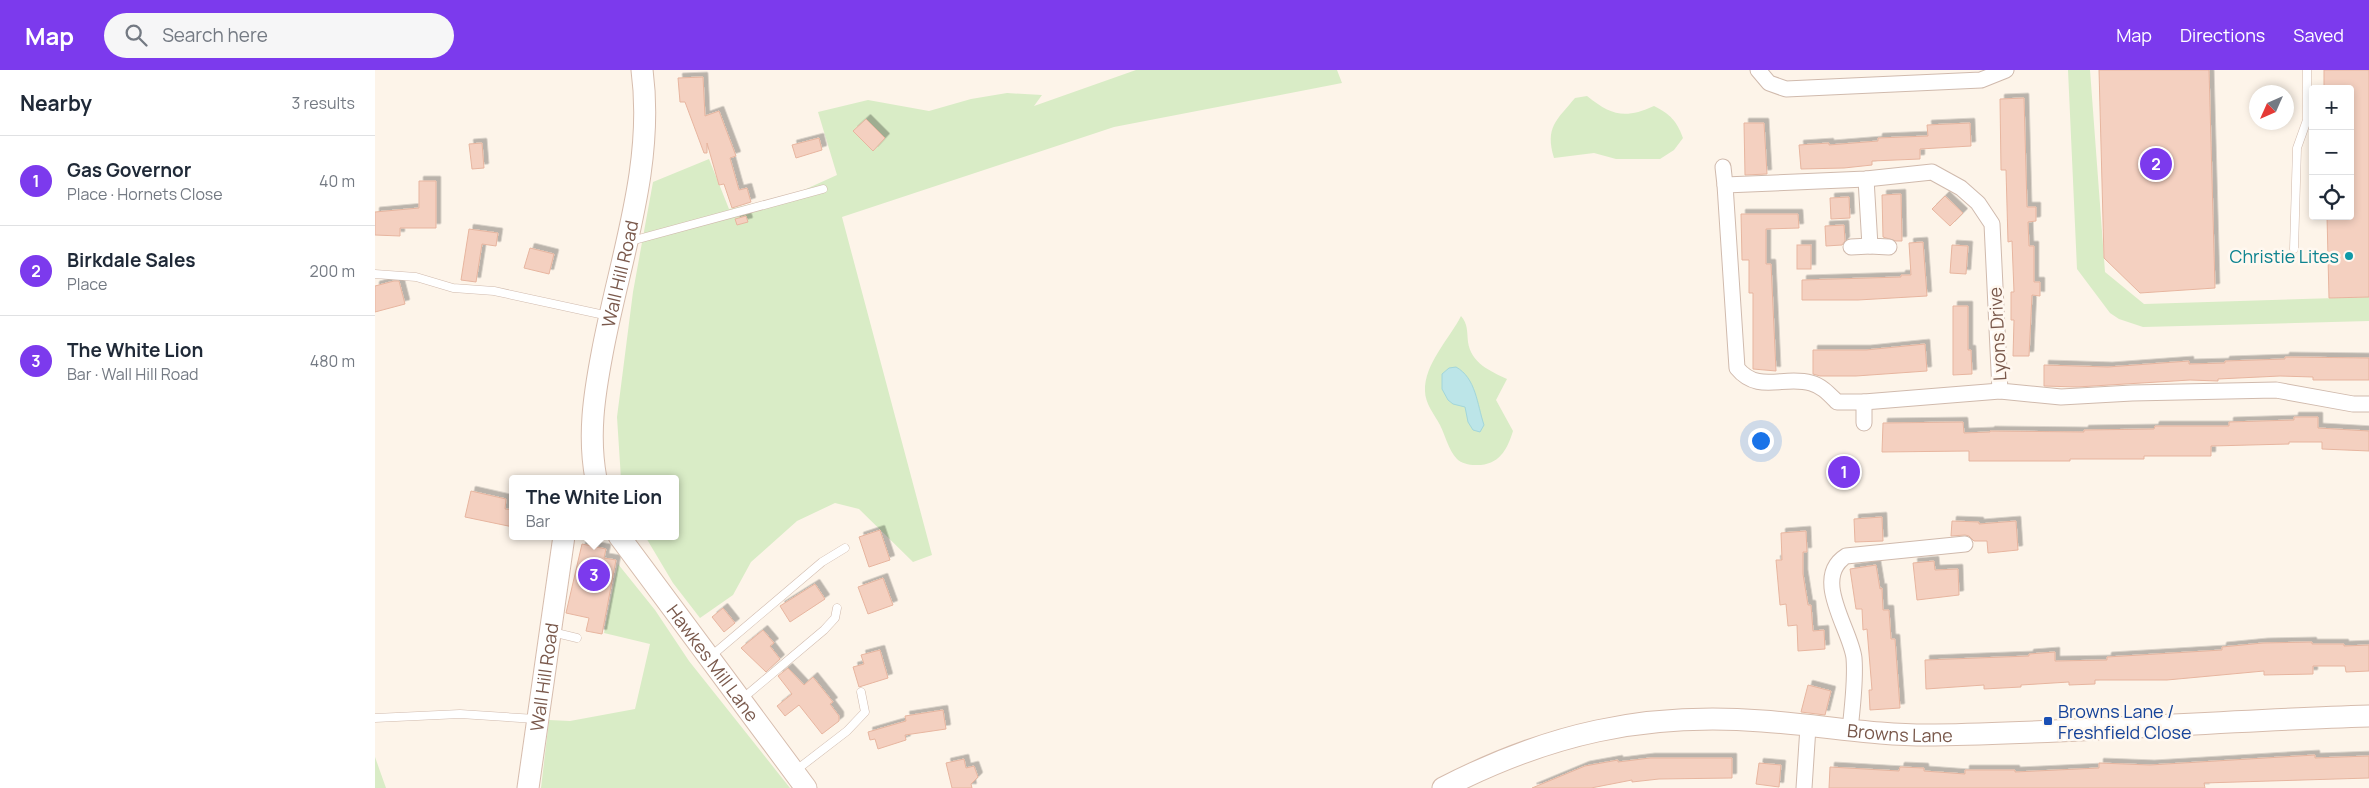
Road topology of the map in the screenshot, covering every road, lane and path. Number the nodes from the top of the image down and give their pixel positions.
1 (642, 70) edge
2 (1759, 70) edge
3 (2006, 70) edge
4 (2307, 70) edge
5 (1723, 167) dead end
6 (1867, 179) junction
7 (1725, 185) junction
8 (823, 189) dead end
9 (626, 242) junction
10 (1870, 246) junction
11 (1851, 247) dead end
12 (1889, 247) dead end
13 (2294, 248) dead end
14 (375, 274) edge
15 (609, 316) junction
16 (2000, 392) junction
17 (1863, 402) junction
18 (2369, 404) edge
19 (1864, 423) dead end
20 (594, 475) edge
21 (563, 540) edge
22 (622, 540) edge
23 (1965, 544) dead end
24 (845, 548) dead end
25 (837, 608) dead end
26 (550, 632) junction
27 (577, 638) dead end
28 (710, 657) junction
29 (861, 692) dead end
30 (741, 699) junction
31 (2369, 716) edge
32 (375, 718) edge
33 (537, 720) junction
34 (1808, 727) junction
35 (1850, 731) junction
36 (801, 780) edge
37 (1468, 782) edge
38 (528, 788) edge
39 (1443, 788) edge
40 (1804, 788) edge

1 - 9 street, Wall Hill Road
2 - 3 street
4 - 13 lane
5 - 7 street
6 - 7 street, Lyons Drive
6 - 10 street
6 - 16 street, Lyons Drive
7 - 17 street
8 - 9 lane
9 - 15 street, Wall Hill Road
10 - 11 street
10 - 12 street
14 - 15 lane
15 - 20 street, Wall Hill Road
16 - 17 street
16 - 18 street, Lyons Drive
17 - 19 street
21 - 26 street, Wall Hill Road
22 - 28 street, Hawkes Mill Lane
23 - 35 street
24 - 28 lane
25 - 30 lane
26 - 27 lane
26 - 33 street, Wall Hill Road
28 - 30 street, Hawkes Mill Lane
29 - 36 lane
30 - 36 street, Hawkes Mill Lane
31 - 35 street, Browns Lane
32 - 33 lane
33 - 38 street, Wall Hill Road
34 - 35 street, Browns Lane
34 - 37 street, Browns Lane
34 - 40 street
37 - 39 street, Browns Lane

